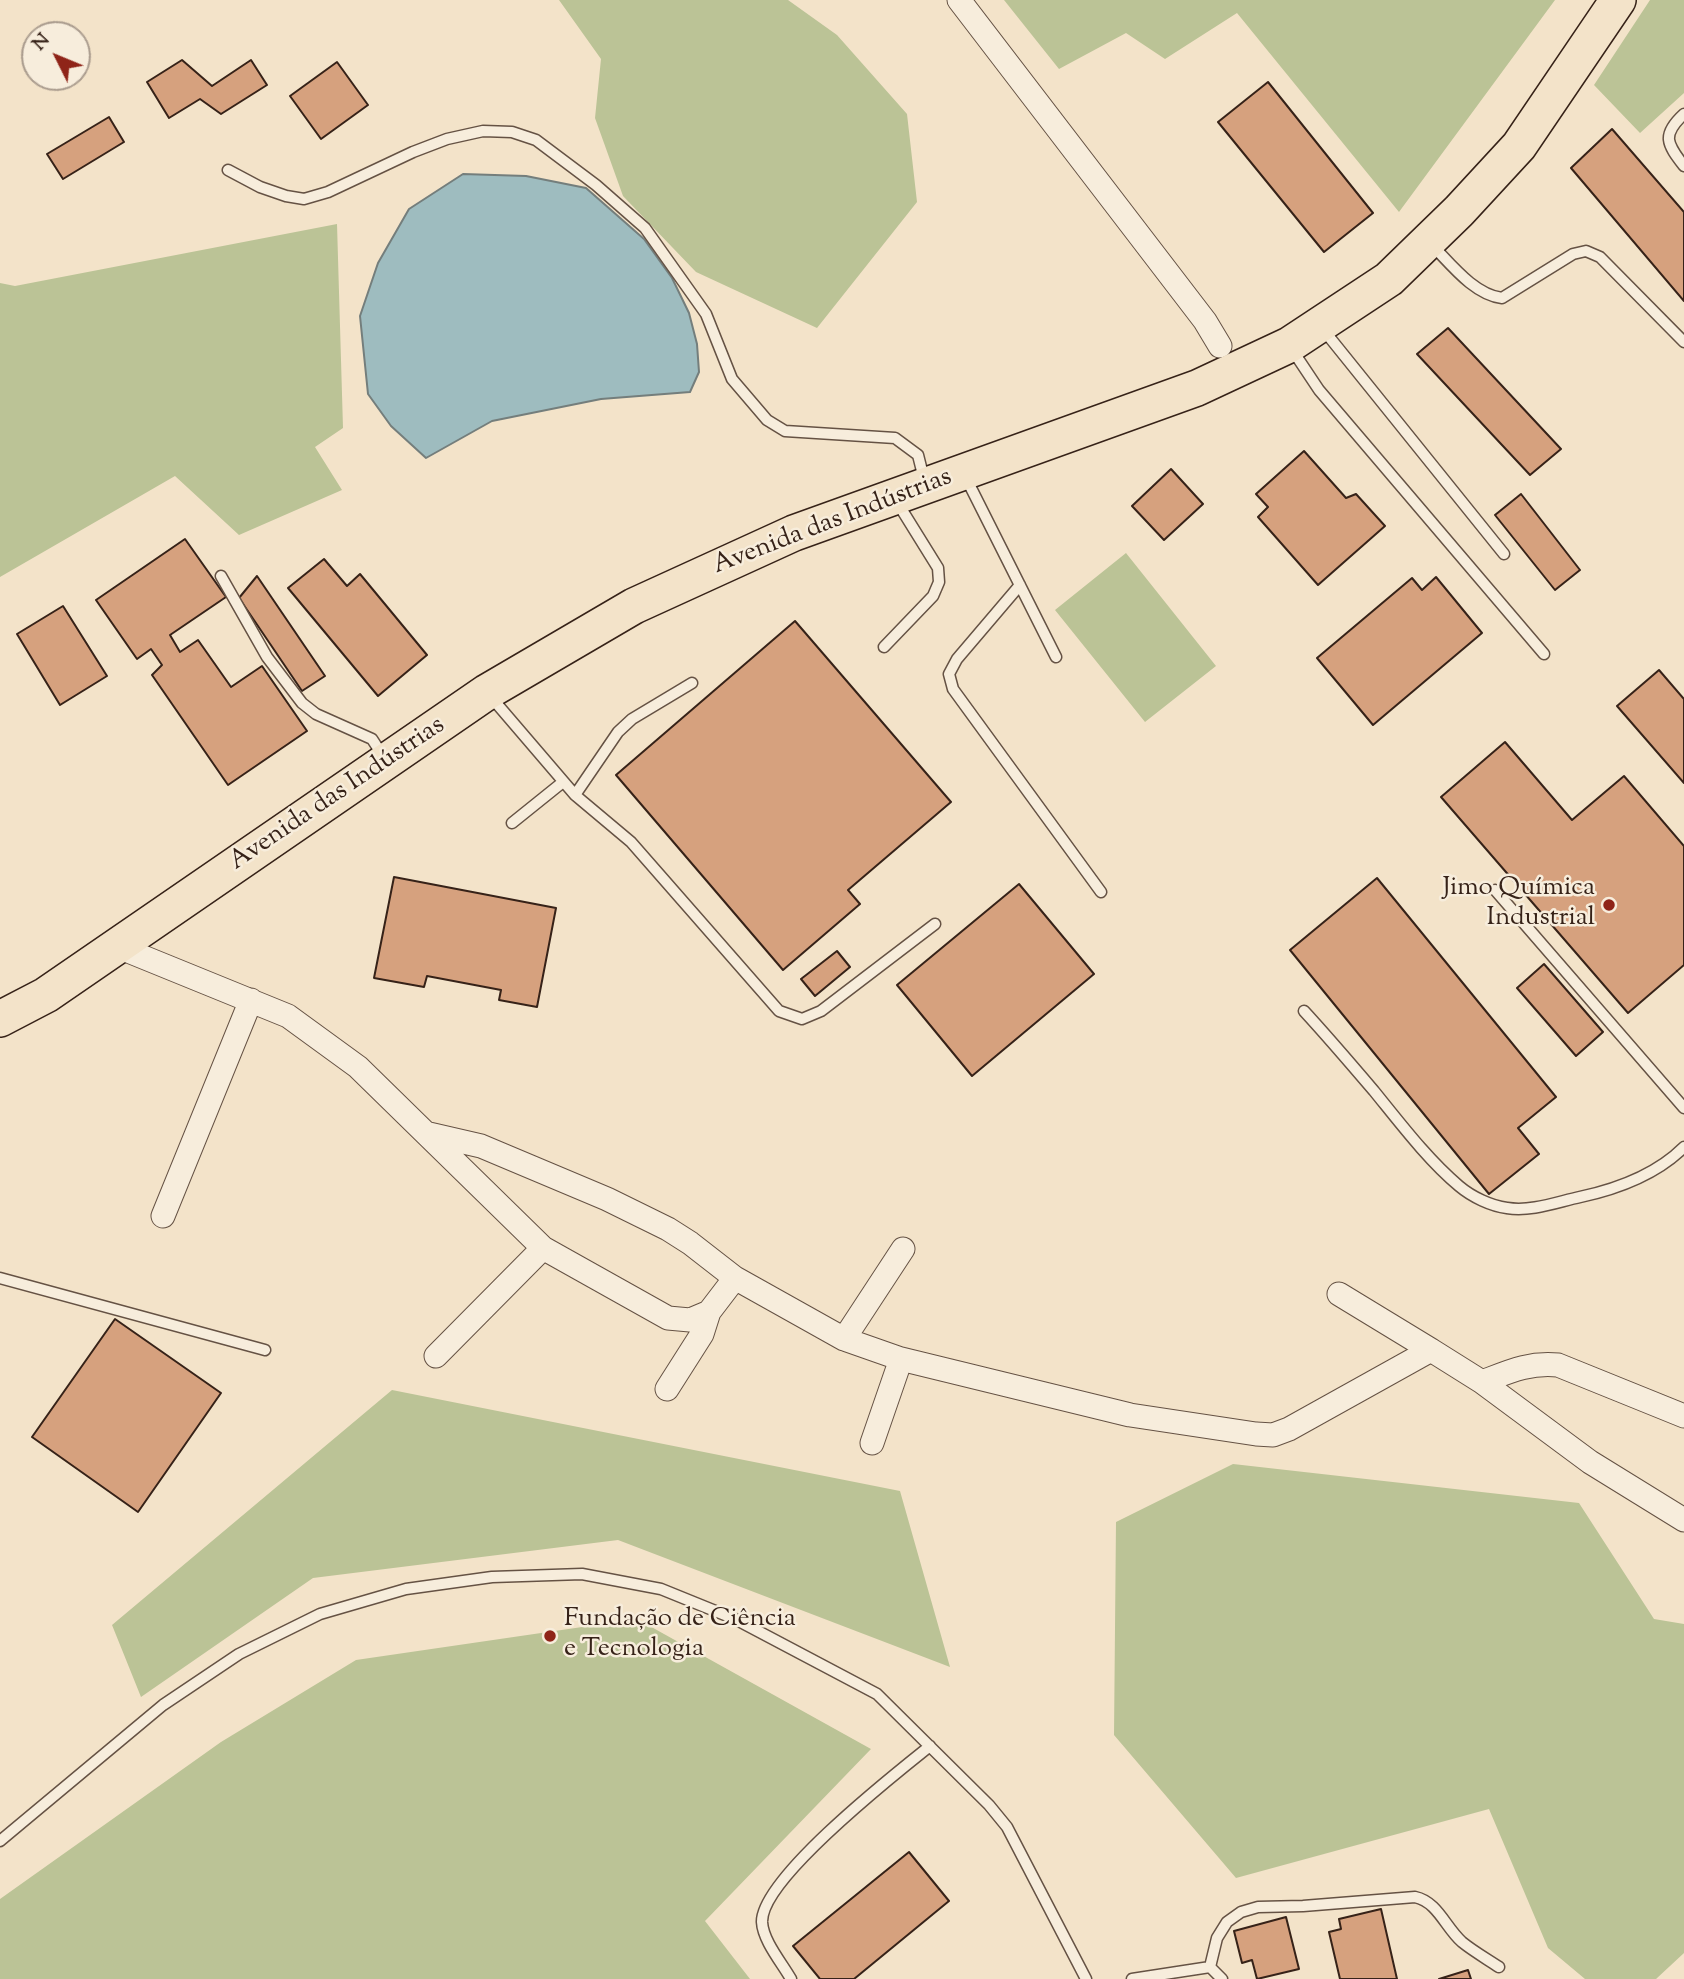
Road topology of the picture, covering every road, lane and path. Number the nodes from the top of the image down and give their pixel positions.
1 (959, 0) edge
2 (1618, 0) edge
3 (1684, 114) edge
4 (1684, 166) edge
5 (228, 170) dead end
6 (1429, 242) junction
7 (1320, 326) junction
8 (1684, 342) edge
9 (1289, 345) junction
10 (1220, 346) dead end
11 (963, 472) junction
12 (910, 491) junction
13 (1504, 554) dead end
14 (221, 576) dead end
15 (1020, 585) junction
16 (884, 647) dead end
17 (1544, 654) dead end
18 (1056, 657) dead end
19 (692, 682) dead end
20 (487, 692) junction
21 (387, 761) junction
22 (563, 782) junction
23 (575, 794) junction
24 (512, 823) dead end
25 (1495, 890) dead end
26 (1101, 892) dead end
27 (935, 924) dead end
28 (116, 947) junction
29 (251, 1000) junction
30 (1304, 1011) dead end
31 (0, 1019) edge
32 (1684, 1108) edge
33 (429, 1134) junction
34 (1684, 1147) edge
35 (163, 1216) dead end
36 (543, 1248) junction
37 (902, 1249) dead end
38 (0, 1278) edge
39 (735, 1278) junction
40 (1339, 1294) dead end
41 (709, 1311) junction
42 (844, 1339) junction
43 (265, 1350) dead end
44 (1431, 1350) junction
45 (436, 1356) dead end
46 (901, 1359) junction
47 (1482, 1382) junction
48 (667, 1389) dead end
49 (1684, 1416) edge
50 (872, 1443) dead end
51 (1684, 1520) edge
52 (930, 1746) junction
53 (0, 1841) edge
54 (1210, 1967) junction
55 (1499, 1967) dead end
56 (791, 1979) edge
57 (1086, 1979) edge
58 (1132, 1979) edge
59 (1222, 1979) edge

1 - 10 street
2 - 6 main road, Avenida das Indústrias
3 - 4 lane
5 - 12 lane
6 - 7 main road, Avenida das Indústrias
6 - 8 lane
7 - 9 main road, Avenida das Indústrias
7 - 13 lane
9 - 11 main road, Avenida das Indústrias
9 - 17 lane
11 - 12 main road, Avenida das Indústrias
11 - 15 lane
12 - 16 lane
12 - 20 main road, Avenida das Indústrias
14 - 21 lane
15 - 18 lane
15 - 26 lane
19 - 23 lane
20 - 21 main road, Avenida das Indústrias
20 - 22 lane
21 - 28 main road, Avenida das Indústrias
22 - 23 lane
22 - 24 lane
23 - 27 lane
25 - 32 lane
28 - 29 street
28 - 31 main road, Avenida das Indústrias
29 - 33 street
29 - 35 street
30 - 34 lane
33 - 36 street
33 - 39 street
36 - 41 street
36 - 45 street
37 - 42 street
38 - 43 lane
39 - 41 street
39 - 42 street
40 - 44 street
41 - 48 street
42 - 46 street
44 - 46 street
44 - 47 street
46 - 50 street
47 - 49 street
47 - 51 street
52 - 53 lane
52 - 56 lane
52 - 57 lane
54 - 55 lane
54 - 58 lane
54 - 59 lane

